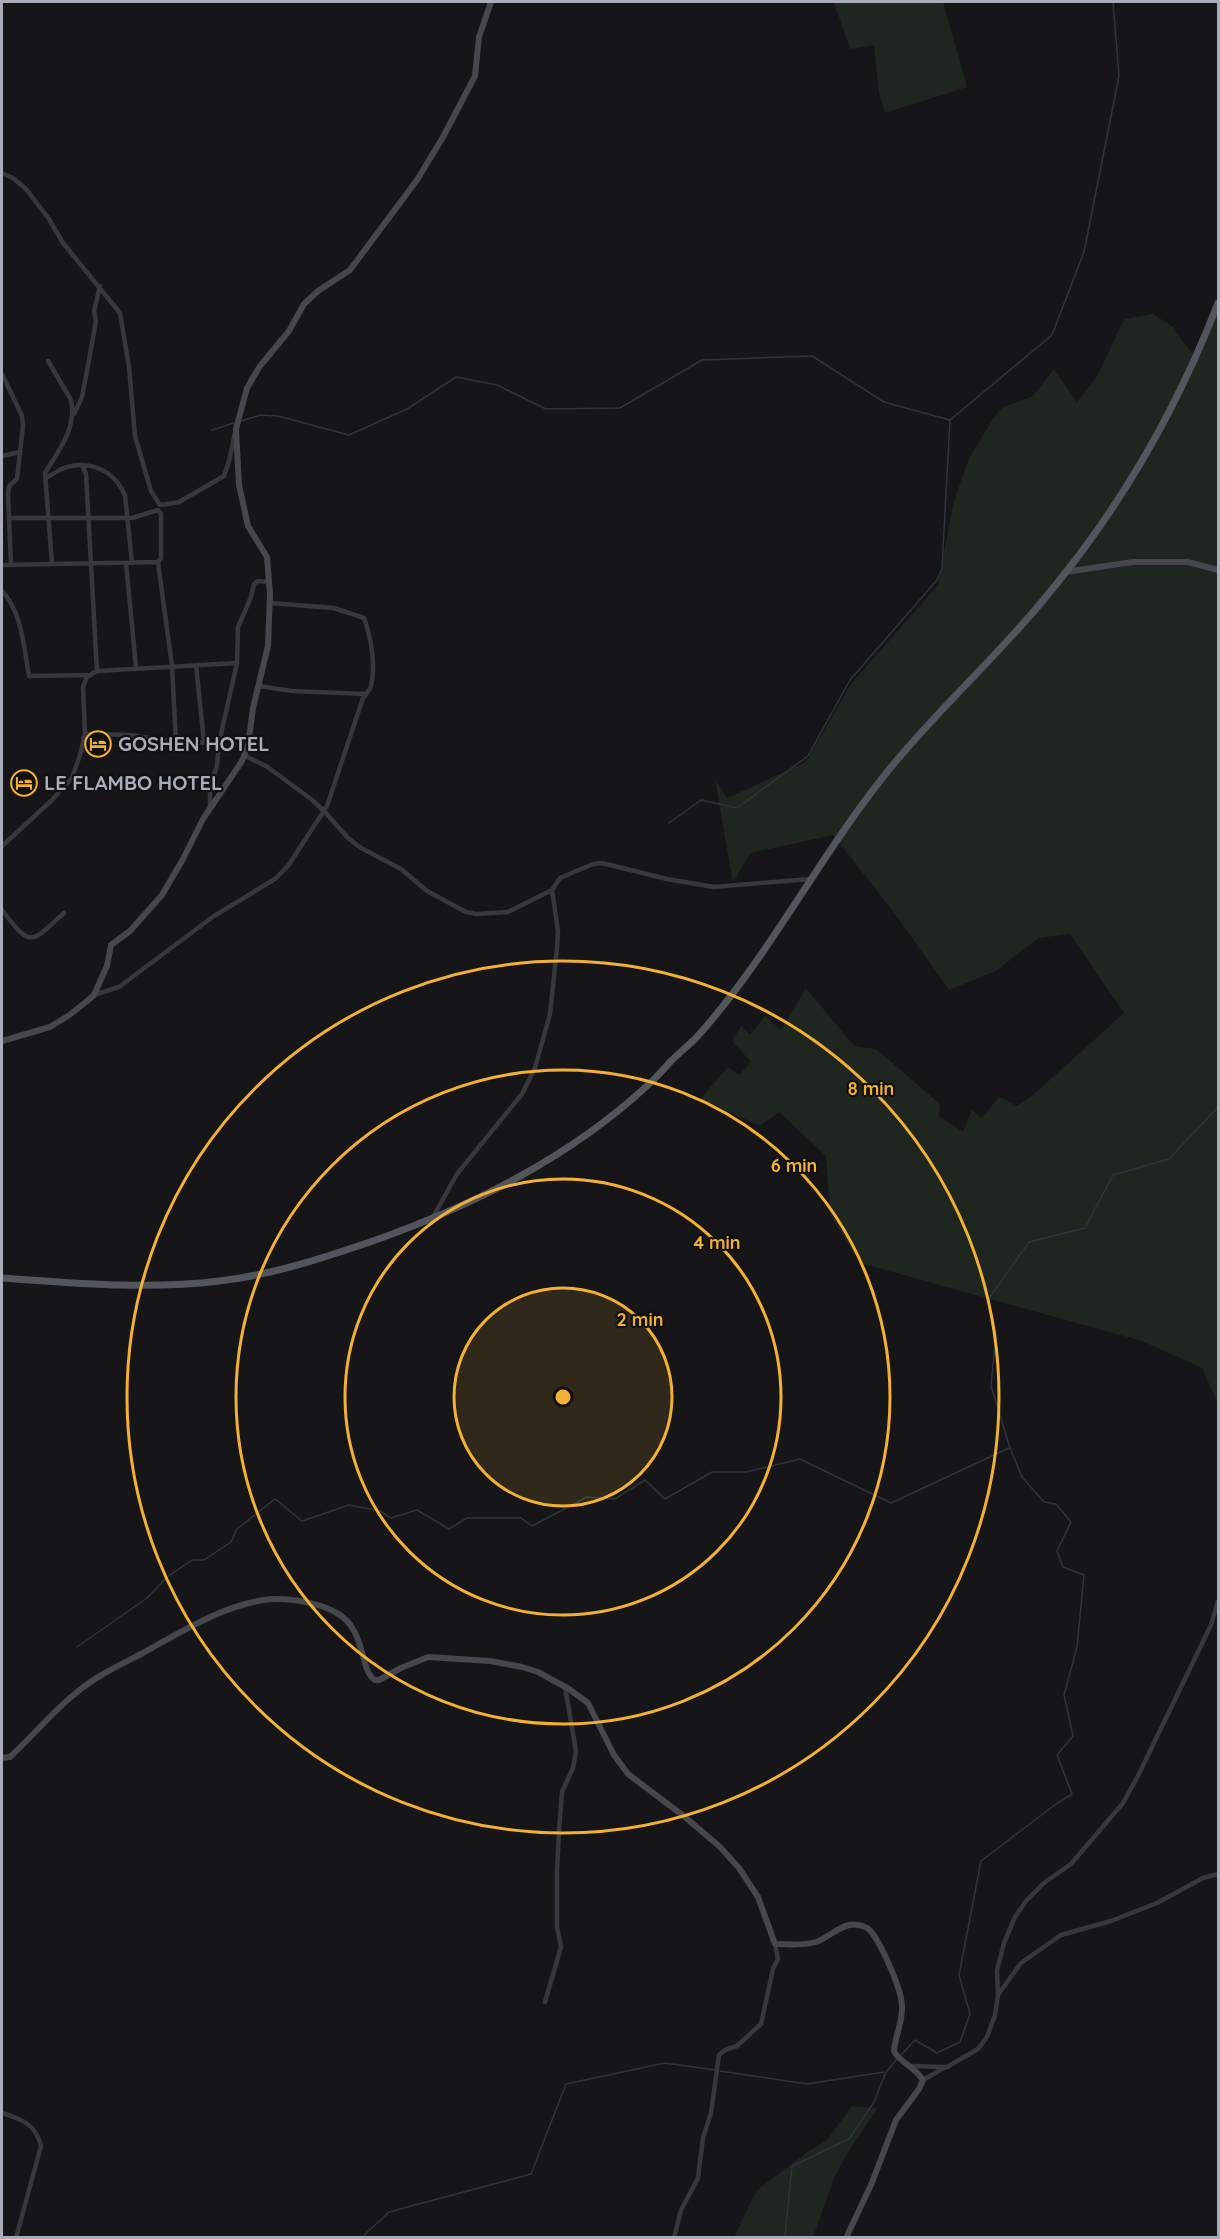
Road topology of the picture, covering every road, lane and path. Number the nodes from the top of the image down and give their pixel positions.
1 (491, 2) edge
2 (2, 173) edge
3 (100, 286) junction
4 (1218, 303) edge
5 (48, 361) dead end
6 (2, 374) edge
7 (4, 385) edge
8 (73, 417) junction
9 (236, 429) junction
10 (20, 452) junction
11 (2, 456) edge
12 (82, 465) junction
13 (46, 478) junction
14 (4, 495) edge
15 (88, 517) junction
16 (9, 518) junction
17 (49, 518) junction
18 (126, 518) junction
19 (158, 562) junction
20 (126, 563) junction
21 (132, 563) junction
22 (11, 564) junction
23 (52, 564) junction
24 (92, 564) junction
25 (2, 565) edge
26 (1218, 570) edge
27 (1065, 572) junction
28 (269, 582) junction
29 (2, 591) edge
30 (270, 603) junction
31 (237, 663) junction
32 (196, 665) junction
33 (171, 666) junction
34 (136, 668) junction
35 (97, 671) junction
36 (90, 675) junction
37 (259, 686) junction
38 (366, 694) junction
39 (85, 734) junction
40 (176, 742) junction
41 (204, 742) junction
42 (219, 743) junction
43 (245, 756) junction
44 (210, 810) junction
45 (324, 811) junction
46 (2, 846) edge
47 (810, 879) junction
48 (552, 890) junction
49 (2, 910) edge
50 (64, 913) dead end
51 (94, 995) junction
52 (2, 1041) edge
53 (433, 1217) junction
54 (2, 1278) edge
55 (1218, 1601) edge
56 (565, 1687) junction
57 (2, 1758) edge
58 (1218, 1874) edge
59 (775, 1944) junction
60 (998, 1995) junction
61 (545, 2002) dead end
62 (912, 2066) junction
63 (947, 2067) junction
64 (923, 2080) junction
65 (2, 2113) edge
66 (15, 2238) edge
67 (674, 2238) edge
68 (846, 2238) edge

1 - 9 street
2 - 3 street
3 - 8 street
3 - 9 street
4 - 27 main road
5 - 8 street
6 - 7 street
7 - 10 street
8 - 13 street
9 - 28 street
10 - 11 street
10 - 14 street
12 - 13 street
12 - 15 street
12 - 18 street
13 - 17 street
14 - 16 street
15 - 17 street
15 - 18 street
15 - 24 street
16 - 17 street
16 - 22 street
17 - 23 street
18 - 19 street
18 - 21 street
19 - 21 street
19 - 33 street
20 - 21 street
20 - 24 street
20 - 34 street
22 - 23 street
22 - 25 street
23 - 24 street
24 - 35 street
26 - 27 street
27 - 47 main road
28 - 30 street
28 - 31 street
29 - 36 street
30 - 37 street
30 - 38 street
31 - 32 street
31 - 42 street
32 - 33 street
32 - 41 street
33 - 34 street
33 - 40 street
34 - 35 street
35 - 36 street
36 - 39 street
37 - 38 street
37 - 43 street
38 - 45 street
39 - 40 street
39 - 46 street
40 - 41 street
41 - 42 street
42 - 44 street
43 - 44 street
43 - 45 street
44 - 51 street
45 - 48 street
45 - 51 street
47 - 48 street
47 - 53 main road
48 - 53 street
49 - 50 street
51 - 52 street
53 - 54 main road
55 - 60 street
56 - 57 street
56 - 59 street
56 - 61 street
58 - 60 street
59 - 62 street
59 - 67 street
60 - 63 street
62 - 63 street
62 - 64 street
63 - 64 street
64 - 68 street
65 - 66 street

